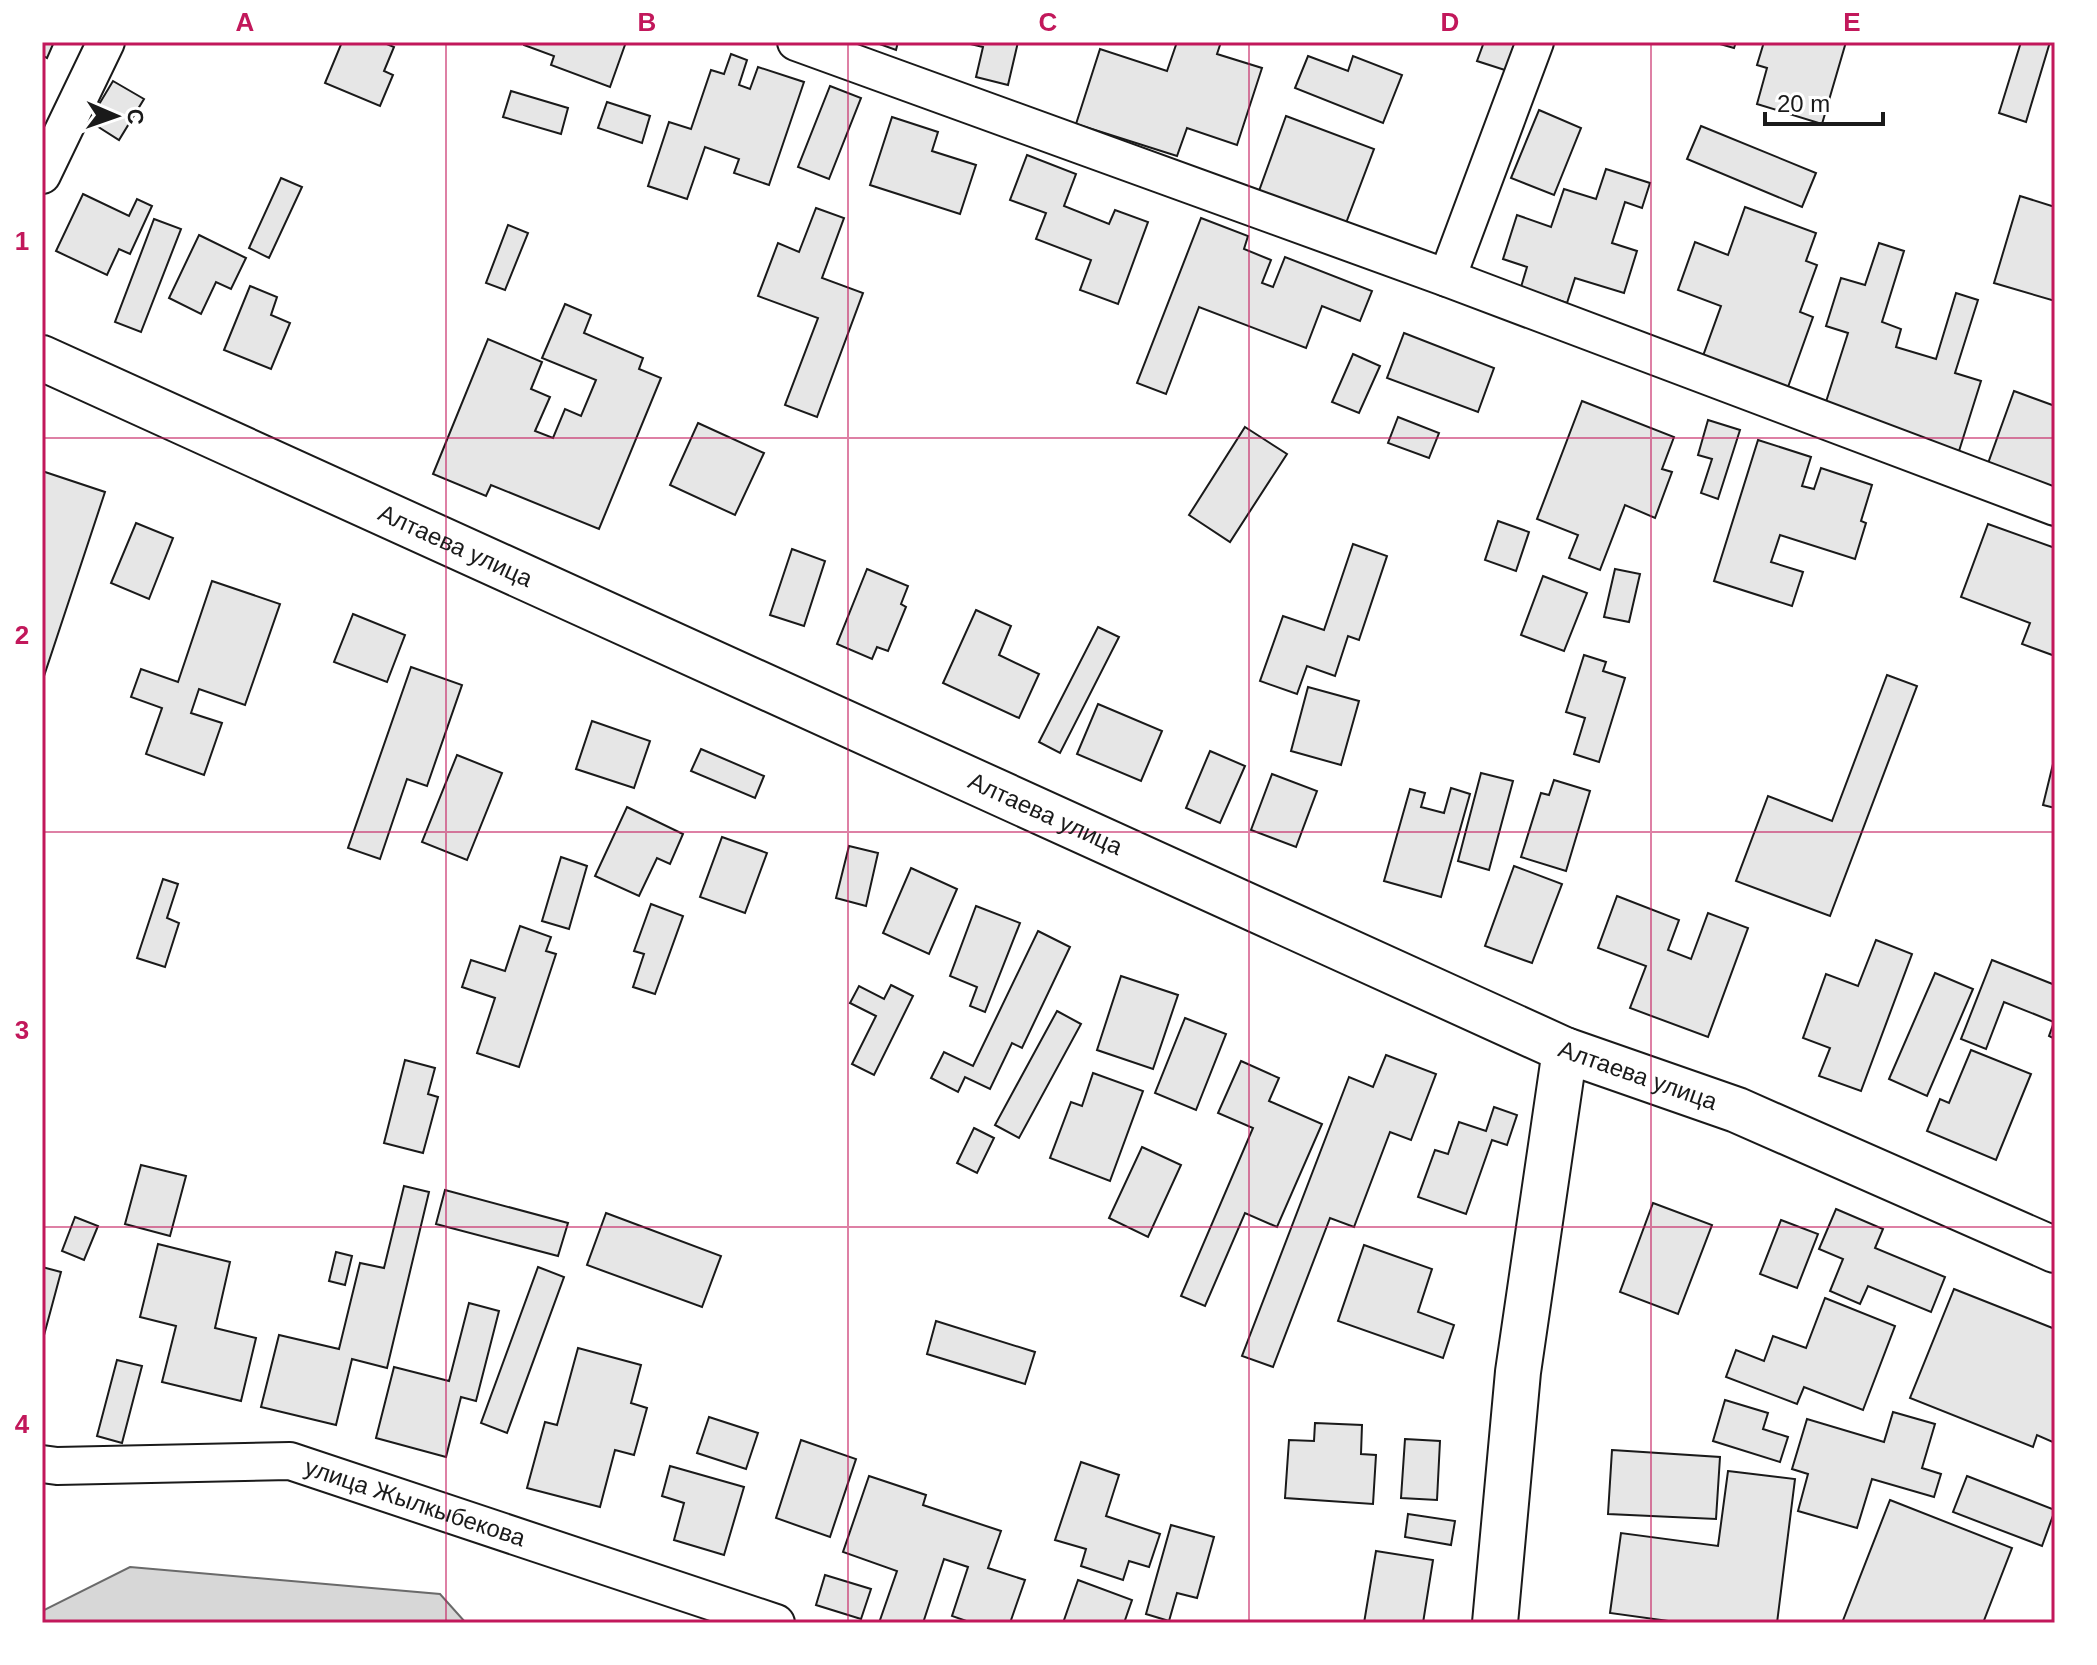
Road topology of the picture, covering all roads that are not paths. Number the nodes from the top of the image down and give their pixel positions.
1 (106, 42) edge
2 (796, 42) edge
3 (1535, 42) edge
4 (42, 175) edge
5 (1447, 278) junction
6 (42, 358) edge
7 (2055, 507) edge
8 (1565, 1050) junction
9 (2055, 1250) edge
10 (42, 1464) edge
11 (776, 1623) edge
12 (1495, 1623) edge

1 - 4 street
2 - 5 street
3 - 5 street
5 - 7 street
6 - 8 street, Алтаева улица
8 - 9 street, Алтаева улица
8 - 12 street
10 - 11 street, улица Жылкыбекова

